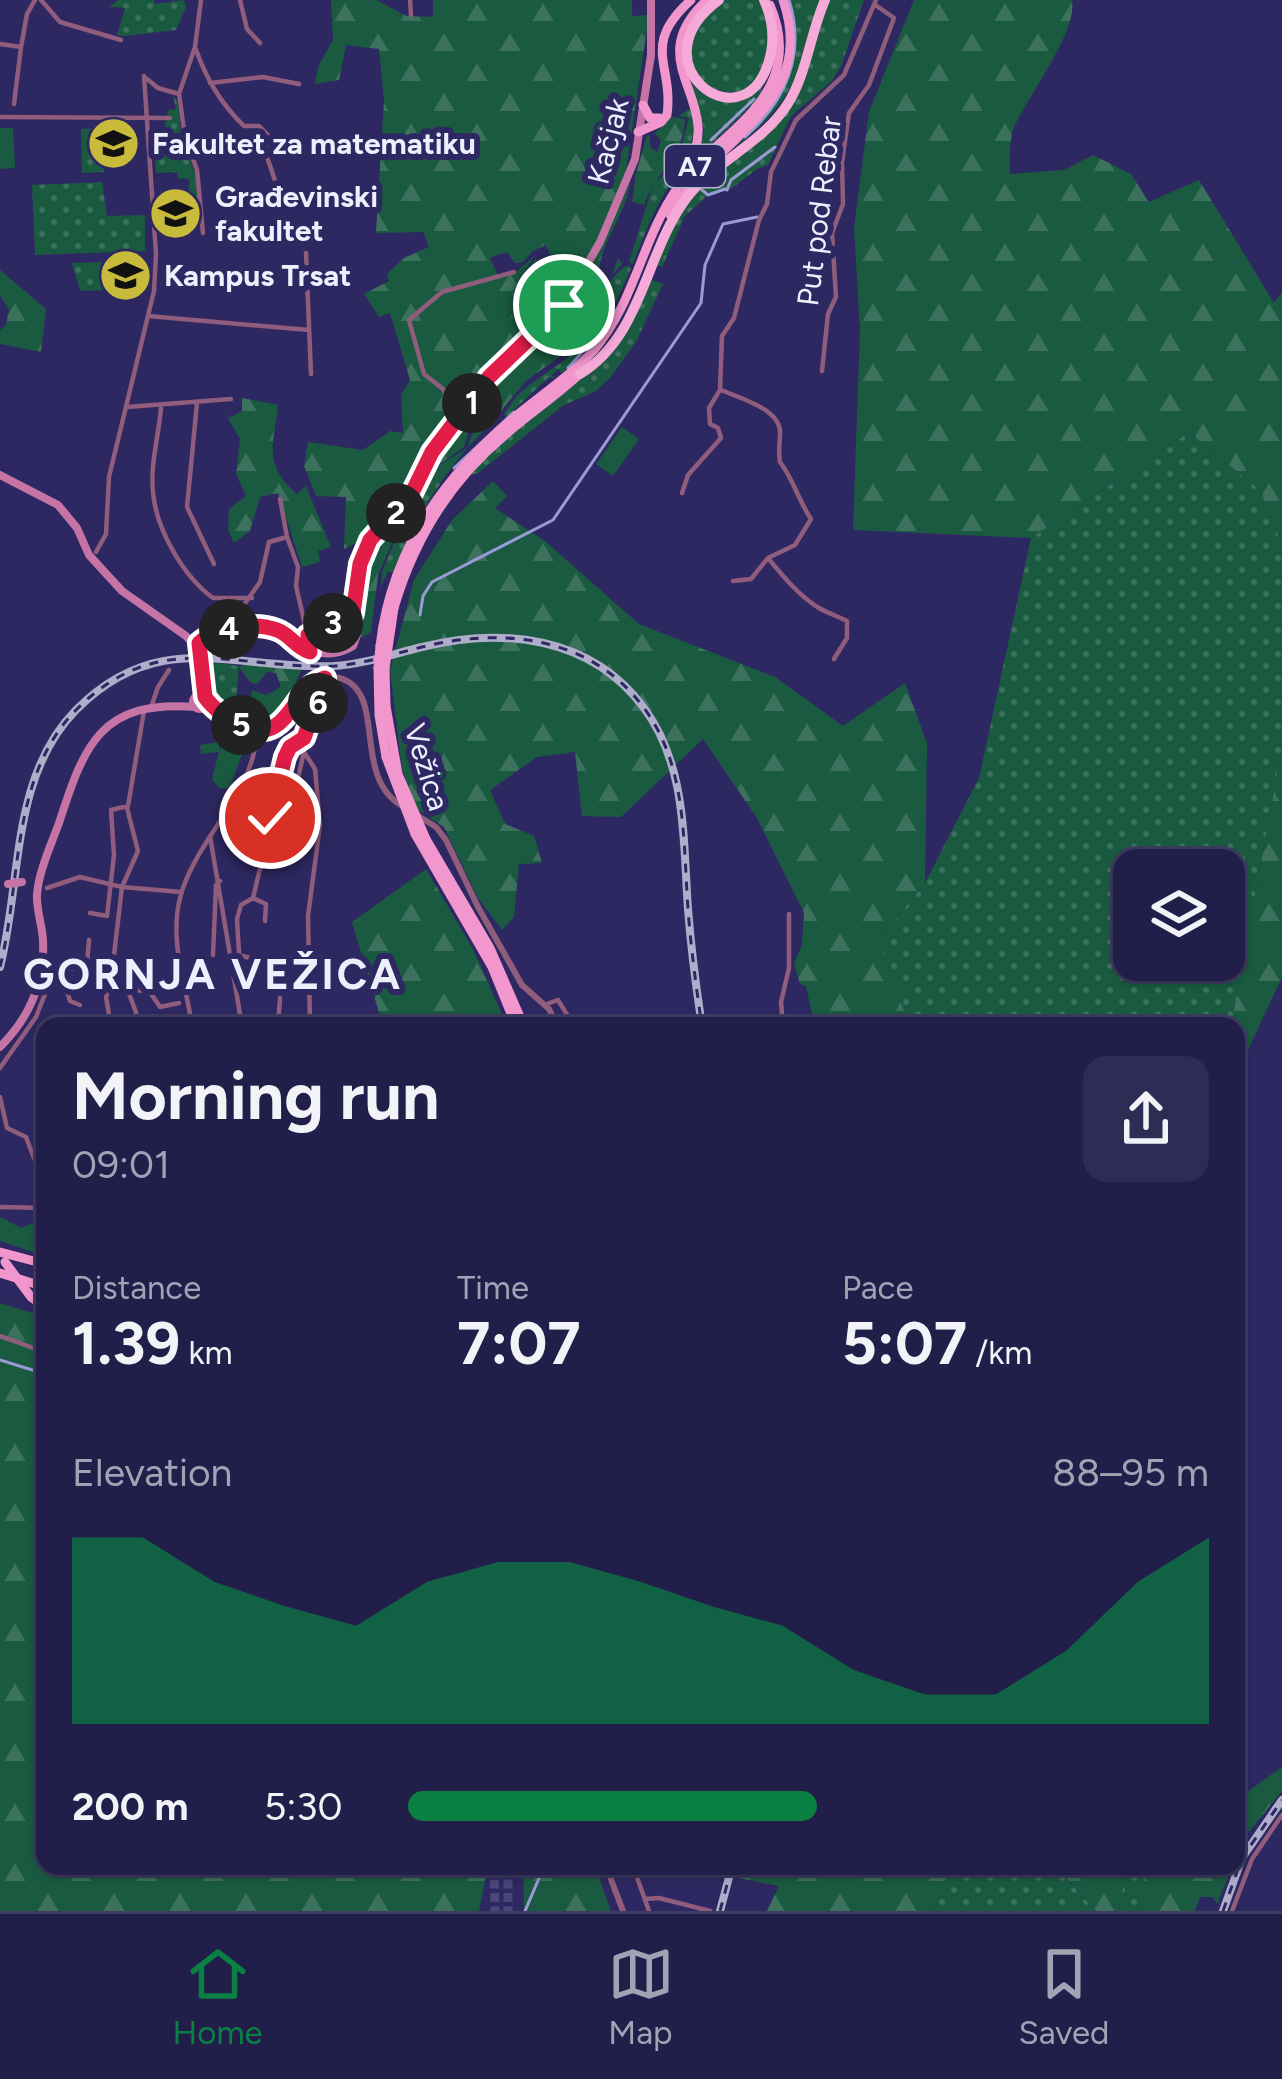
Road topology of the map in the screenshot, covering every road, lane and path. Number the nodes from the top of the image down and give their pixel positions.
1 (38, 0) edge
2 (201, 0) edge
3 (240, 0) edge
4 (410, 0) edge
5 (651, 0) edge
6 (691, 0) edge
7 (706, 0) edge
8 (719, 0) edge
9 (766, 0) edge
10 (783, 0) edge
11 (825, 0) edge
12 (875, 2) edge
13 (411, 15) dead end
14 (122, 40) dead end
15 (260, 43) dead end
16 (0, 44) edge
17 (21, 47) junction
18 (195, 47) junction
19 (209, 83) junction
20 (299, 84) dead end
21 (179, 94) junction
22 (14, 104) dead end
23 (643, 105) junction
24 (668, 110) junction
25 (0, 117) edge
26 (146, 118) junction
27 (170, 118) dead end
28 (638, 132) junction
29 (278, 185) dead end
30 (203, 233) dead end
31 (306, 253) dead end
32 (514, 272) dead end
33 (148, 316) junction
34 (309, 330) junction
35 (601, 341) junction
36 (822, 371) dead end
37 (310, 374) dead end
38 (580, 374) junction
39 (720, 390) junction
40 (231, 400) dead end
41 (196, 403) junction
42 (127, 407) junction
43 (161, 407) junction
44 (436, 447) junction
45 (0, 475) edge
46 (682, 493) dead end
47 (280, 499) dead end
48 (286, 537) junction
49 (93, 552) junction
50 (767, 558) junction
51 (214, 564) dead end
52 (733, 581) dead end
53 (251, 598) junction
54 (353, 613) junction
55 (227, 629) junction
56 (208, 635) junction
57 (308, 635) junction
58 (186, 636) junction
59 (310, 652) junction
60 (198, 653) junction
61 (834, 659) dead end
62 (382, 668) junction
63 (169, 670) dead end
64 (325, 678) junction
65 (200, 702) junction
66 (147, 710) junction
67 (240, 724) junction
68 (256, 730) junction
69 (267, 730) junction
70 (304, 738) junction
71 (253, 741) junction
72 (304, 752) junction
73 (127, 808) junction
74 (262, 826) dead end
75 (210, 836) junction
76 (220, 881) junction
77 (22, 882) junction
78 (43, 884) junction
79 (110, 884) junction
80 (4, 885) edge
81 (122, 887) junction
82 (182, 892) junction
83 (253, 898) junction
84 (38, 906) junction
85 (90, 914) dead end
86 (789, 914) dead end
87 (266, 921) dead end
88 (89, 940) dead end
89 (114, 955) dead end
90 (213, 955) dead end
91 (238, 956) junction
92 (267, 962) dead end
93 (87, 963) junction
94 (61, 972) junction
95 (93, 980) dead end
96 (127, 988) junction
97 (236, 989) junction
98 (280, 998) dead end
99 (179, 1003) dead end
100 (80, 1005) dead end
101 (544, 1005) junction
102 (111, 1017) edge
103 (138, 1017) edge
104 (190, 1017) edge
105 (239, 1017) edge
106 (279, 1017) edge
107 (310, 1017) edge
108 (516, 1017) edge
109 (517, 1017) edge
110 (551, 1017) edge
111 (568, 1017) edge
112 (782, 1017) edge
113 (0, 1047) edge
114 (0, 1068) edge
115 (0, 1097) edge
116 (36, 1163) edge
117 (0, 1208) edge
118 (36, 1208) edge
119 (1, 1264) edge
120 (36, 1264) edge
121 (36, 1284) edge
122 (36, 1301) edge
123 (0, 1336) edge
124 (36, 1349) edge
125 (1282, 1815) edge
126 (609, 1875) edge
127 (636, 1875) edge
128 (645, 1899) junction
129 (623, 1911) edge
130 (649, 1911) edge
131 (710, 1911) edge
132 (1232, 1911) edge

1 - 14 street
1 - 17 street
2 - 18 street
3 - 15 street
4 - 13 street
5 - 23 main road, Kačjak
6 - 24 highway
7 - 35 highway
8 - 9 highway
9 - 35 highway, A7
10 - 38 highway, A7
11 - 38 highway
12 - 36 street, Put pod Rebar
12 - 39 street, Put pod Rebar
16 - 17 street
17 - 22 street
18 - 19 street
18 - 21 street
19 - 20 street
19 - 29 street
21 - 26 street
21 - 30 street
23 - 24 highway
23 - 28 main road, Kačjak
24 - 28 highway
25 - 26 street
26 - 27 street
26 - 33 street
28 - 44 main road, Kačjak
31 - 34 street
32 - 44 street, Kačjak
33 - 34 street
33 - 42 street
34 - 37 street
35 - 62 highway, A7, bridge
38 - 62 highway, A7, bridge
39 - 46 street, Put pod Rebar
39 - 50 street
40 - 41 street
41 - 43 street
41 - 51 street
42 - 43 street
42 - 49 street
43 - 53 street
44 - 54 main road, Kačjak
45 - 49 main road
47 - 48 street
48 - 53 street
48 - 57 street
49 - 58 main road
50 - 52 street
50 - 61 street
53 - 55 street
54 - 57 street
54 - 59 main road, Kačjak
55 - 56 main road
55 - 59 main road
56 - 58 main road
56 - 60 main road
57 - 59 street
58 - 60 main road
60 - 65 main road
62 - 108 highway, A7, bridge
62 - 109 highway, Vežica / A7, bridge
63 - 66 street
64 - 69 street
64 - 70 street
64 - 101 street
65 - 66 main road
65 - 67 street
66 - 73 street
66 - 78 main road
67 - 68 street
67 - 71 street
68 - 69 street
68 - 71 street
69 - 71 street
70 - 72 street
70 - 74 street
71 - 75 street
72 - 83 street
72 - 107 street
73 - 79 street
73 - 81 street
75 - 76 street
75 - 82 street
76 - 90 street
76 - 97 street
77 - 78 main road
77 - 80 main road, bridge
77 - 84 main road
78 - 79 street
78 - 84 main road
79 - 81 street
79 - 85 street
81 - 82 street
81 - 89 street
82 - 104 street
83 - 87 street
83 - 91 street
84 - 113 main road
86 - 112 street
88 - 93 street
91 - 92 street
91 - 97 street
93 - 94 street
93 - 95 street
94 - 100 street
94 - 114 street
96 - 99 street
96 - 102 street
96 - 103 street
97 - 105 street
98 - 106 street
101 - 110 street
101 - 111 street
115 - 116 street
117 - 118 street
119 - 120 highway
119 - 121 highway
119 - 122 highway, bridge
123 - 124 street
125 - 132 street
126 - 129 street
127 - 128 street
128 - 130 street
128 - 131 street

